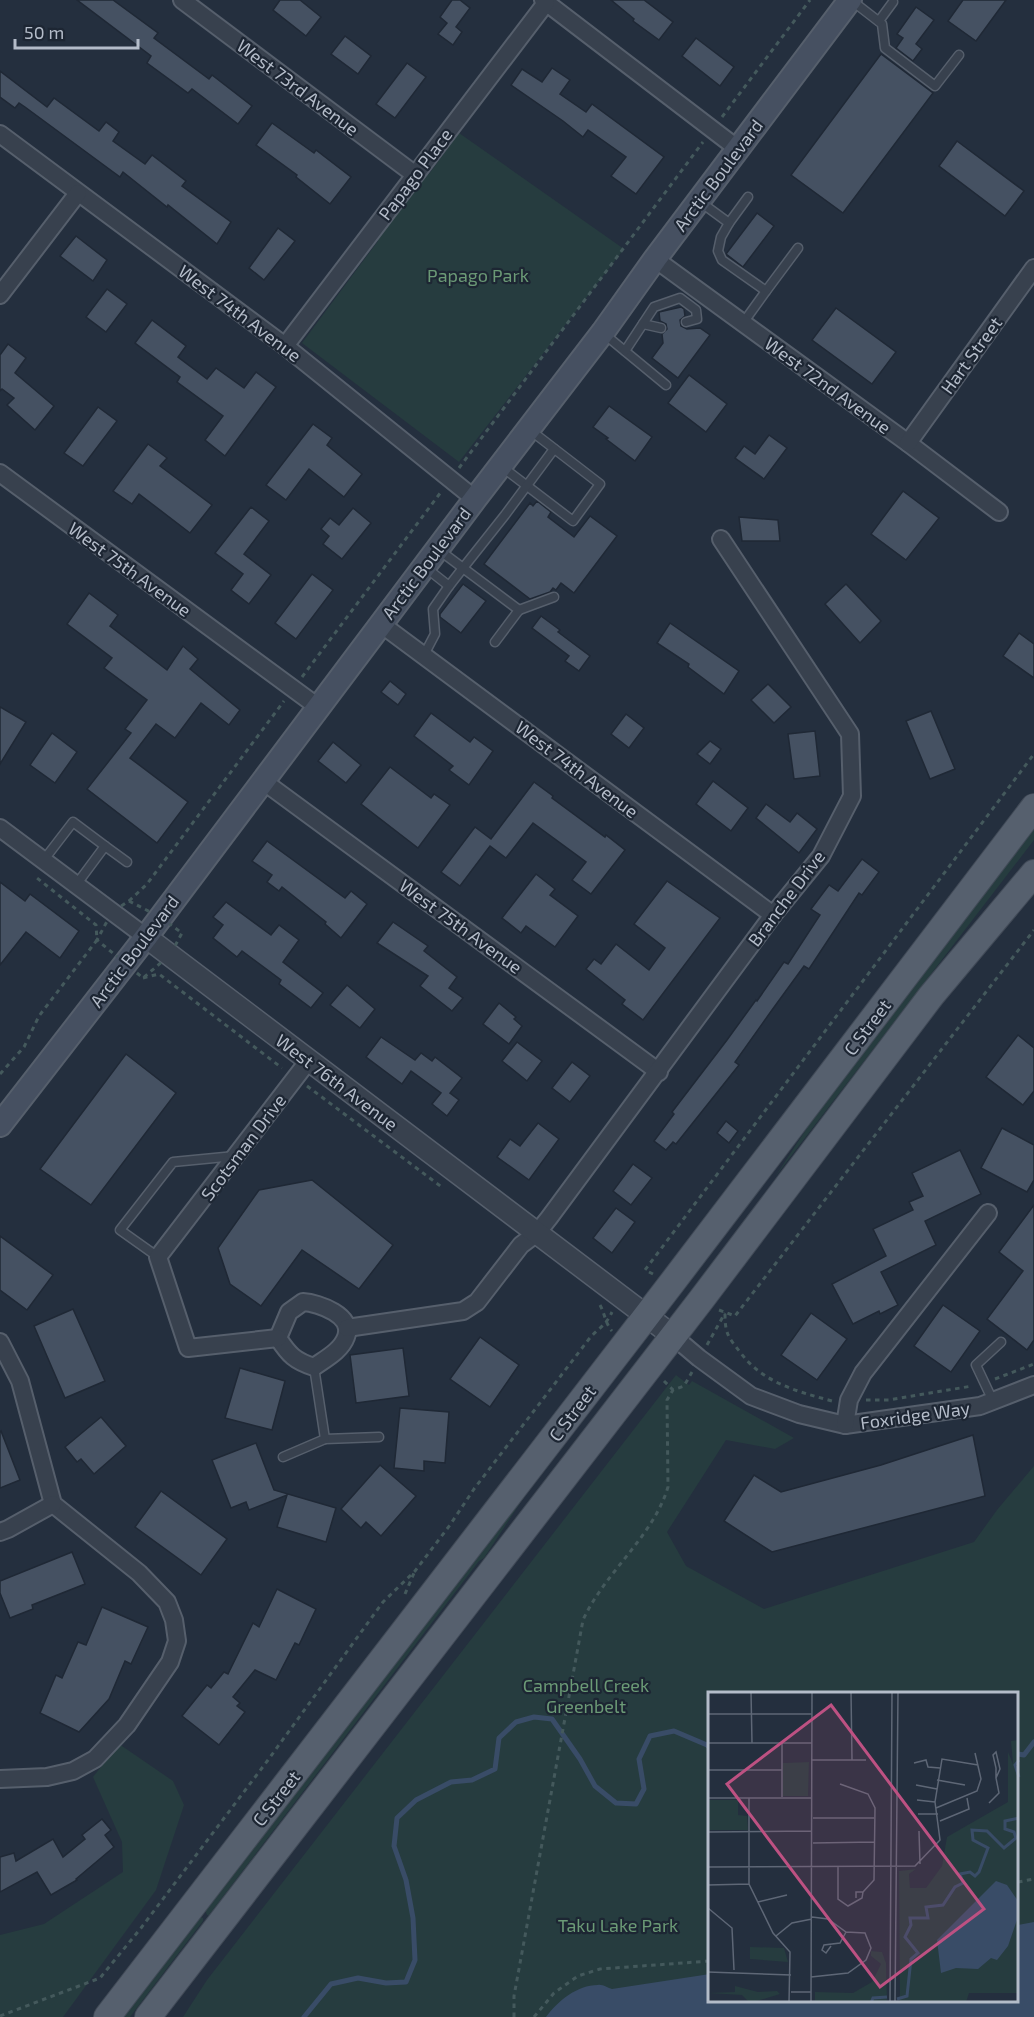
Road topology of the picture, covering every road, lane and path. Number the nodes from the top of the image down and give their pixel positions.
1 (182, 0) edge
2 (810, 0) edge
3 (850, 0) edge
4 (544, 1) edge
5 (893, 2) dead end
6 (879, 21) junction
7 (959, 55) dead end
8 (713, 129) junction
9 (0, 134) edge
10 (738, 149) junction
11 (414, 174) junction
12 (78, 193) junction
13 (748, 197) dead end
14 (699, 201) junction
15 (729, 223) junction
16 (798, 248) dead end
17 (655, 259) junction
18 (1034, 268) edge
19 (766, 291) junction
20 (0, 295) edge
21 (712, 302) junction
22 (696, 310) junction
23 (686, 322) dead end
24 (743, 323) junction
25 (643, 324) junction
26 (661, 328) dead end
27 (603, 332) junction
28 (285, 346) junction
29 (625, 351) junction
30 (666, 385) dead end
31 (528, 429) junction
32 (908, 442) junction
33 (554, 448) junction
34 (501, 465) junction
35 (0, 473) edge
36 (451, 479) junction
37 (527, 485) junction
38 (475, 499) junction
39 (999, 512) dead end
40 (721, 539) dead end
41 (431, 557) junction
42 (463, 568) junction
43 (449, 586) junction
44 (554, 597) dead end
45 (519, 610) junction
46 (381, 624) junction
47 (495, 642) dead end
48 (424, 655) junction
49 (293, 689) junction
50 (318, 707) junction
51 (1034, 754) edge
52 (263, 781) junction
53 (1034, 807) edge
54 (0, 828) edge
55 (105, 846) junction
56 (43, 861) junction
57 (127, 862) dead end
58 (1034, 873) edge
59 (35, 876) dead end
60 (76, 885) junction
61 (129, 901) dead end
62 (772, 915) junction
63 (1034, 930) edge
64 (146, 937) junction
65 (143, 978) dead end
66 (309, 1060) junction
67 (658, 1072) junction
68 (0, 1074) edge
69 (295, 1078) junction
70 (0, 1125) edge
71 (236, 1156) junction
72 (451, 1193) dead end
73 (988, 1213) dead end
74 (537, 1233) junction
75 (158, 1257) junction
76 (645, 1270) dead end
77 (599, 1303) dead end
78 (725, 1313) dead end
79 (646, 1315) junction
80 (347, 1328) junction
81 (673, 1336) junction
82 (278, 1338) junction
83 (0, 1342) edge
84 (1001, 1342) dead end
85 (314, 1366) junction
86 (1034, 1385) edge
87 (673, 1390) dead end
88 (993, 1401) junction
89 (845, 1425) junction
90 (379, 1437) dead end
91 (325, 1439) junction
92 (283, 1457) dead end
93 (53, 1504) junction
94 (0, 1532) edge
95 (0, 1779) edge
96 (1034, 1879) edge
97 (1019, 1882) edge
98 (708, 1961) edge
99 (0, 2016) edge
100 (107, 2017) edge
101 (148, 2017) edge
102 (514, 2017) edge
103 (534, 2017) edge

1 - 11 street, West 73rd Avenue
2 - 8 path
3 - 6 lane
3 - 10 main road, Arctic Boulevard
4 - 8 street
4 - 11 street, Papago Place
5 - 6 lane
6 - 7 lane
8 - 10 street
8 - 36 path
9 - 12 street, West 74th Avenue
10 - 14 main road, Arctic Boulevard
11 - 28 street, Papago Place
12 - 20 street
12 - 28 street, West 74th Avenue
13 - 15 lane
14 - 15 lane
14 - 17 main road, Arctic Boulevard
15 - 19 lane
16 - 19 lane
17 - 21 street, West 72nd Avenue
17 - 27 main road, Arctic Boulevard
18 - 32 street, Hart Street
19 - 24 lane
21 - 22 lane
21 - 24 street, West 72nd Avenue
22 - 23 lane
22 - 25 lane
24 - 32 street, West 72nd Avenue
25 - 26 lane
25 - 29 lane
27 - 29 lane
27 - 31 main road, Arctic Boulevard
28 - 36 street, West 74th Avenue
29 - 30 lane
31 - 33 lane
31 - 34 main road, Arctic Boulevard
32 - 39 street, West 72nd Avenue
33 - 37 lane
33 - 37 lane
34 - 37 lane
34 - 38 main road, Arctic Boulevard
35 - 49 street, West 75th Avenue
36 - 38 street, West 74th Avenue
36 - 49 path
37 - 42 lane
38 - 41 main road, Arctic Boulevard
40 - 62 street, Branche Drive
41 - 42 lane
41 - 43 lane
41 - 46 main road, Arctic Boulevard
42 - 43 lane
42 - 45 lane
43 - 48 lane
44 - 45 lane
45 - 47 lane
46 - 48 street, West 74th Avenue
46 - 50 main road, Arctic Boulevard
48 - 62 street, West 74th Avenue
49 - 50 street, West 75th Avenue
49 - 61 path
50 - 52 main road, Arctic Boulevard
51 - 76 path
52 - 64 main road, Arctic Boulevard
52 - 67 street, West 75th Avenue
53 - 79 main road, C Street
54 - 56 street, West 76th Avenue
55 - 56 lane
55 - 57 lane
55 - 60 lane
56 - 60 street, West 76th Avenue
58 - 81 main road, C Street
59 - 68 path
60 - 64 street, West 76th Avenue
62 - 67 street, Branche Drive
63 - 78 path
64 - 66 street, West 76th Avenue
64 - 70 main road, Arctic Boulevard
65 - 69 path
66 - 69 street, Scotsman Drive
66 - 74 street, West 76th Avenue
67 - 74 street, Branche Drive
69 - 71 street, Scotsman Drive
69 - 72 path
71 - 75 street, Scotsman Drive
71 - 75 lane
73 - 89 street
74 - 79 street, West 76th Avenue
74 - 80 street, Branche Drive
75 - 82 street
77 - 99 path
79 - 81 street, West 76th Avenue
79 - 100 main road, C Street
80 - 82 street
80 - 85 street
81 - 89 street, Foxridge Way
81 - 101 main road, C Street
82 - 85 street
83 - 93 street
84 - 88 lane
85 - 91 lane
86 - 88 street, Foxridge Way
87 - 102 path
88 - 89 street, Foxridge Way
90 - 91 lane
91 - 92 lane
93 - 94 street
93 - 95 street
96 - 97 path
98 - 103 path

